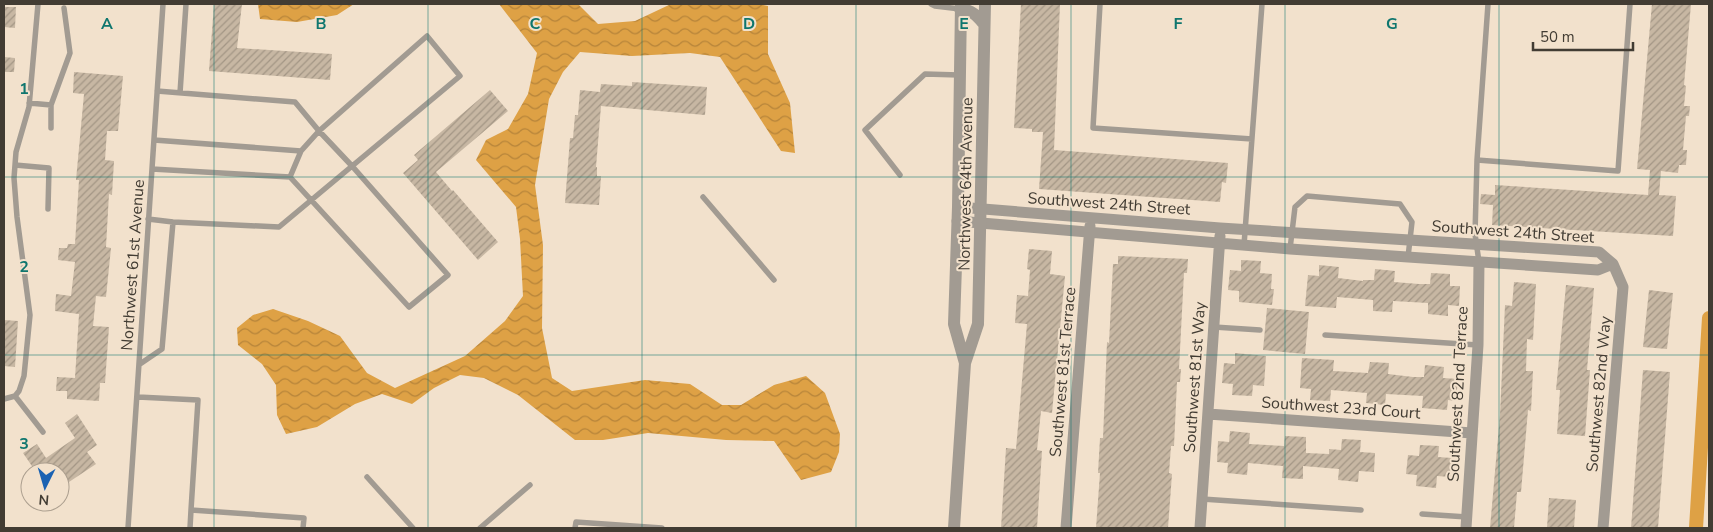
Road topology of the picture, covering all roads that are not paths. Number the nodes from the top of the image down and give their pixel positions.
1 (38, 4) edge
2 (163, 4) edge
3 (186, 4) edge
4 (931, 4) edge
5 (985, 4) edge
6 (1100, 4) edge
7 (1262, 4) edge
8 (1488, 4) edge
9 (1630, 4) edge
10 (960, 7) edge
11 (64, 8) dead end
12 (984, 24) junction
13 (959, 76) junction
14 (157, 92) junction
15 (180, 93) junction
16 (29, 103) junction
17 (51, 105) junction
18 (51, 128) dead end
19 (319, 131) junction
20 (1252, 139) junction
21 (154, 140) junction
22 (301, 151) junction
23 (1477, 160) junction
24 (15, 165) junction
25 (352, 166) junction
26 (152, 169) junction
27 (900, 175) dead end
28 (290, 176) junction
29 (703, 197) dead end
30 (312, 200) junction
31 (958, 207) junction
32 (48, 209) dead end
33 (982, 210) junction
34 (1091, 218) junction
35 (148, 219) junction
36 (957, 221) junction
37 (173, 222) junction
38 (981, 224) junction
39 (1220, 228) junction
40 (1246, 229) junction
41 (1292, 233) junction
42 (1090, 234) junction
43 (1410, 240) junction
44 (1220, 243) junction
45 (1476, 243) junction
46 (1244, 245) junction
47 (1290, 249) junction
48 (1408, 257) junction
49 (1479, 262) junction
50 (1613, 264) junction
51 (774, 280) dead end
52 (1214, 327) junction
53 (1260, 330) dead end
54 (1325, 335) dead end
55 (1478, 345) junction
56 (965, 363) junction
57 (140, 364) junction
58 (15, 396) junction
59 (138, 397) junction
60 (4, 399) edge
61 (1208, 414) junction
62 (43, 432) dead end
63 (1472, 433) junction
64 (367, 477) dead end
65 (530, 485) dead end
66 (1202, 499) junction
67 (191, 510) junction
68 (1361, 510) dead end
69 (1422, 514) dead end
70 (1466, 523) edge
71 (128, 528) edge
72 (190, 528) edge
73 (303, 528) edge
74 (413, 528) edge
75 (480, 528) edge
76 (575, 528) edge
77 (662, 528) edge
78 (954, 528) edge
79 (1066, 528) edge
80 (1200, 528) edge
81 (1603, 528) edge

1 - 16 lane
2 - 14 lane, Northwest 61st Avenue
3 - 15 lane
4 - 10 lane
5 - 12 street, Northwest 64th Avenue
6 - 20 lane
7 - 20 lane
8 - 23 lane
9 - 23 lane
10 - 12 street
10 - 13 street, Northwest 64th Avenue
11 - 17 lane
12 - 33 street, Northwest 64th Avenue
13 - 27 lane
13 - 31 street, Northwest 64th Avenue
14 - 15 lane
14 - 21 lane, Northwest 61st Avenue
15 - 19 lane
16 - 17 lane
16 - 24 lane
17 - 18 lane
19 - 22 lane
19 - 25 lane
19 - 25 lane
20 - 40 lane
21 - 22 lane
21 - 26 lane, Northwest 61st Avenue
22 - 28 lane
23 - 45 lane
24 - 32 lane
24 - 58 lane
25 - 30 lane
25 - 30 lane
26 - 28 lane
26 - 35 lane, Northwest 61st Avenue
28 - 30 lane
29 - 51 lane
30 - 37 lane
31 - 33 street, Southwest 24th Street
31 - 36 street, Northwest 64th Avenue
33 - 34 street, Southwest 24th Street
33 - 38 street, Northwest 64th Avenue
34 - 39 street, Southwest 24th Street
34 - 42 street, Southwest 81st Terrace
35 - 37 lane
35 - 57 lane, Northwest 61st Avenue
36 - 38 street, Southwest 24th Street
36 - 56 street, Northwest 64th Avenue
37 - 57 lane
38 - 42 street, Southwest 24th Street
38 - 56 street, Northwest 64th Avenue
39 - 40 street, Southwest 24th Street
39 - 44 street, Southwest 81st Way
40 - 41 street, Southwest 24th Street
40 - 46 lane
41 - 43 street, Southwest 24th Street
41 - 43 lane
41 - 47 lane
42 - 44 street, Southwest 24th Street
42 - 79 street, Southwest 81st Terrace
43 - 45 street, Southwest 24th Street
43 - 48 lane
44 - 46 street, Southwest 24th Street
44 - 52 street, Southwest 81st Way
45 - 49 lane
45 - 50 street, Southwest 24th Street
46 - 47 street, Southwest 24th Street
47 - 48 street, Southwest 24th Street
48 - 49 street, Southwest 24th Street
49 - 50 street, Southwest 24th Street
49 - 55 street, Southwest 82nd Terrace
50 - 81 street, Southwest 82nd Way
52 - 53 lane
52 - 61 street, Southwest 81st Way
54 - 55 lane
55 - 63 street, Southwest 82nd Terrace
56 - 78 street, Northwest 64th Avenue
57 - 59 lane, Northwest 61st Avenue
58 - 60 lane
58 - 62 lane
59 - 67 lane
59 - 71 lane, Northwest 61st Avenue
61 - 63 street, Southwest 23rd Court
61 - 66 street, Southwest 81st Way
63 - 70 street, Southwest 82nd Terrace
64 - 74 lane
65 - 75 lane
66 - 68 lane
66 - 80 street, Southwest 81st Way
67 - 72 lane
67 - 73 lane
69 - 70 lane
76 - 77 lane

